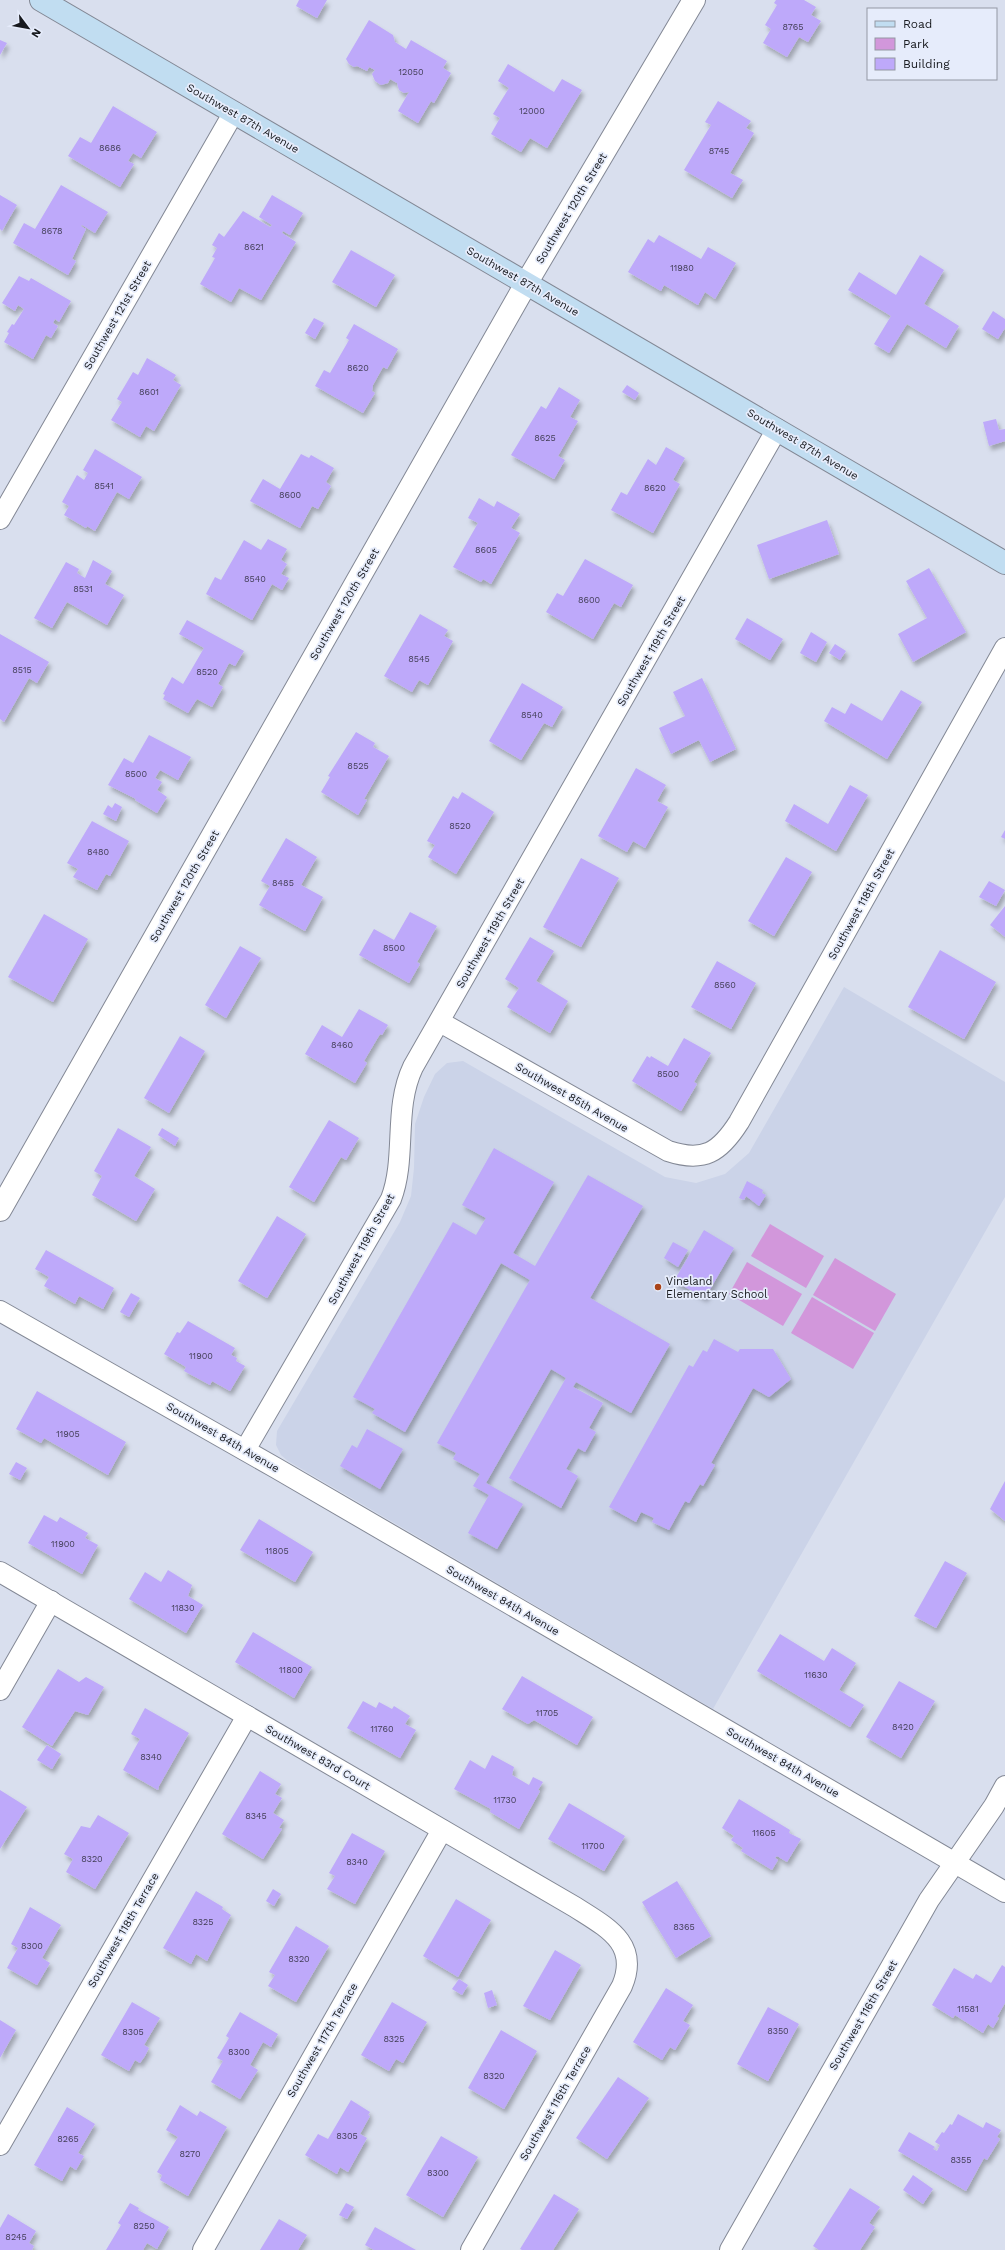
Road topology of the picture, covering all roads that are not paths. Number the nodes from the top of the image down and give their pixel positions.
1 (41, 0) edge
2 (694, 0) edge
3 (234, 112) junction
4 (527, 282) junction
5 (777, 428) junction
6 (0, 519) edge
7 (1005, 563) edge
8 (1005, 648) edge
9 (440, 1022) junction
10 (710, 1154) joint
11 (0, 1210) edge
12 (0, 1310) edge
13 (245, 1450) junction
14 (0, 1572) edge
15 (51, 1601) junction
16 (0, 1690) edge
17 (246, 1716) junction
18 (1005, 1786) edge
19 (442, 1830) junction
20 (955, 1862) junction
21 (1005, 1892) edge
22 (626, 1952) joint
23 (0, 2145) edge
24 (203, 2250) edge
25 (471, 2250) edge
26 (730, 2250) edge

1 - 3 main road, Southwest 87th Avenue
2 - 4 street, Southwest 120th Street
3 - 4 main road, Southwest 87th Avenue
3 - 6 street, Southwest 121st Street
4 - 5 main road, Southwest 87th Avenue
4 - 11 street, Southwest 120th Street
5 - 7 main road, Southwest 87th Avenue
5 - 9 street, Southwest 119th Street
8 - 10 street, Southwest 118th Street
9 - 10 street, Southwest 85th Avenue
9 - 13 street, Southwest 119th Street
12 - 13 street, Southwest 84th Avenue
13 - 20 street, Southwest 84th Avenue
14 - 15 street, Southwest 83rd Court
15 - 16 street
15 - 17 street, Southwest 83rd Court
17 - 19 street, Southwest 83rd Court
17 - 23 street, Southwest 118th Terrace
18 - 20 street, Southwest 116th Street
19 - 22 street, Southwest 83rd Court
19 - 24 street, Southwest 117th Terrace
20 - 21 street, Southwest 84th Avenue
20 - 26 street, Southwest 116th Street
22 - 25 street, Southwest 116th Terrace

